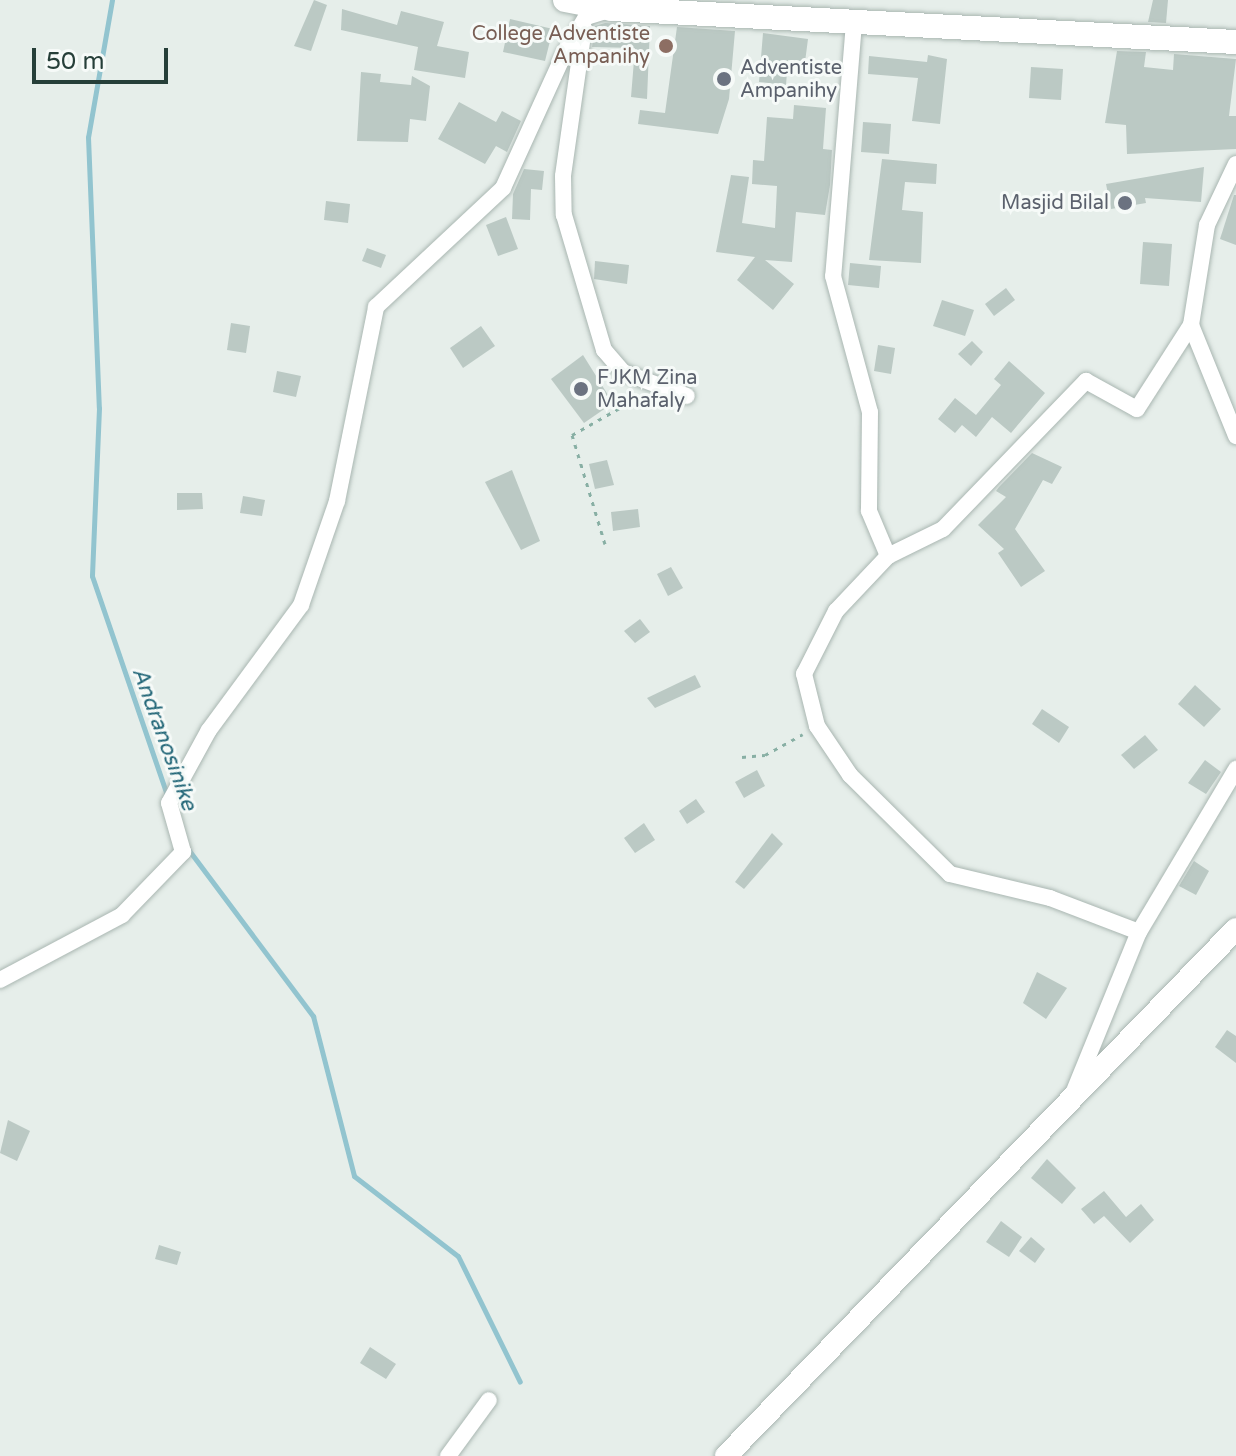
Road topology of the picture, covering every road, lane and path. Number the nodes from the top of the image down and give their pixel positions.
1 (565, 0) edge
2 (616, 4) edge
3 (586, 17) junction
4 (854, 23) junction
5 (1236, 42) edge
6 (1236, 164) edge
7 (1191, 325) junction
8 (623, 372) junction
9 (687, 396) dead end
10 (1236, 436) edge
11 (605, 544) dead end
12 (888, 556) junction
13 (817, 726) junction
14 (742, 757) dead end
15 (1236, 769) edge
16 (1236, 929) edge
17 (1139, 932) junction
18 (0, 980) edge
19 (1074, 1091) junction
20 (489, 1400) dead end
21 (448, 1456) edge
22 (726, 1456) edge

1 - 2 main road
2 - 3 street
2 - 4 main road
3 - 8 street
3 - 18 street
4 - 5 main road
4 - 12 street
6 - 7 street
7 - 10 street
7 - 12 street
8 - 9 street
8 - 11 path
12 - 13 street
13 - 14 path
13 - 17 street
15 - 17 street
16 - 19 street
17 - 19 street
19 - 22 street
20 - 21 street

